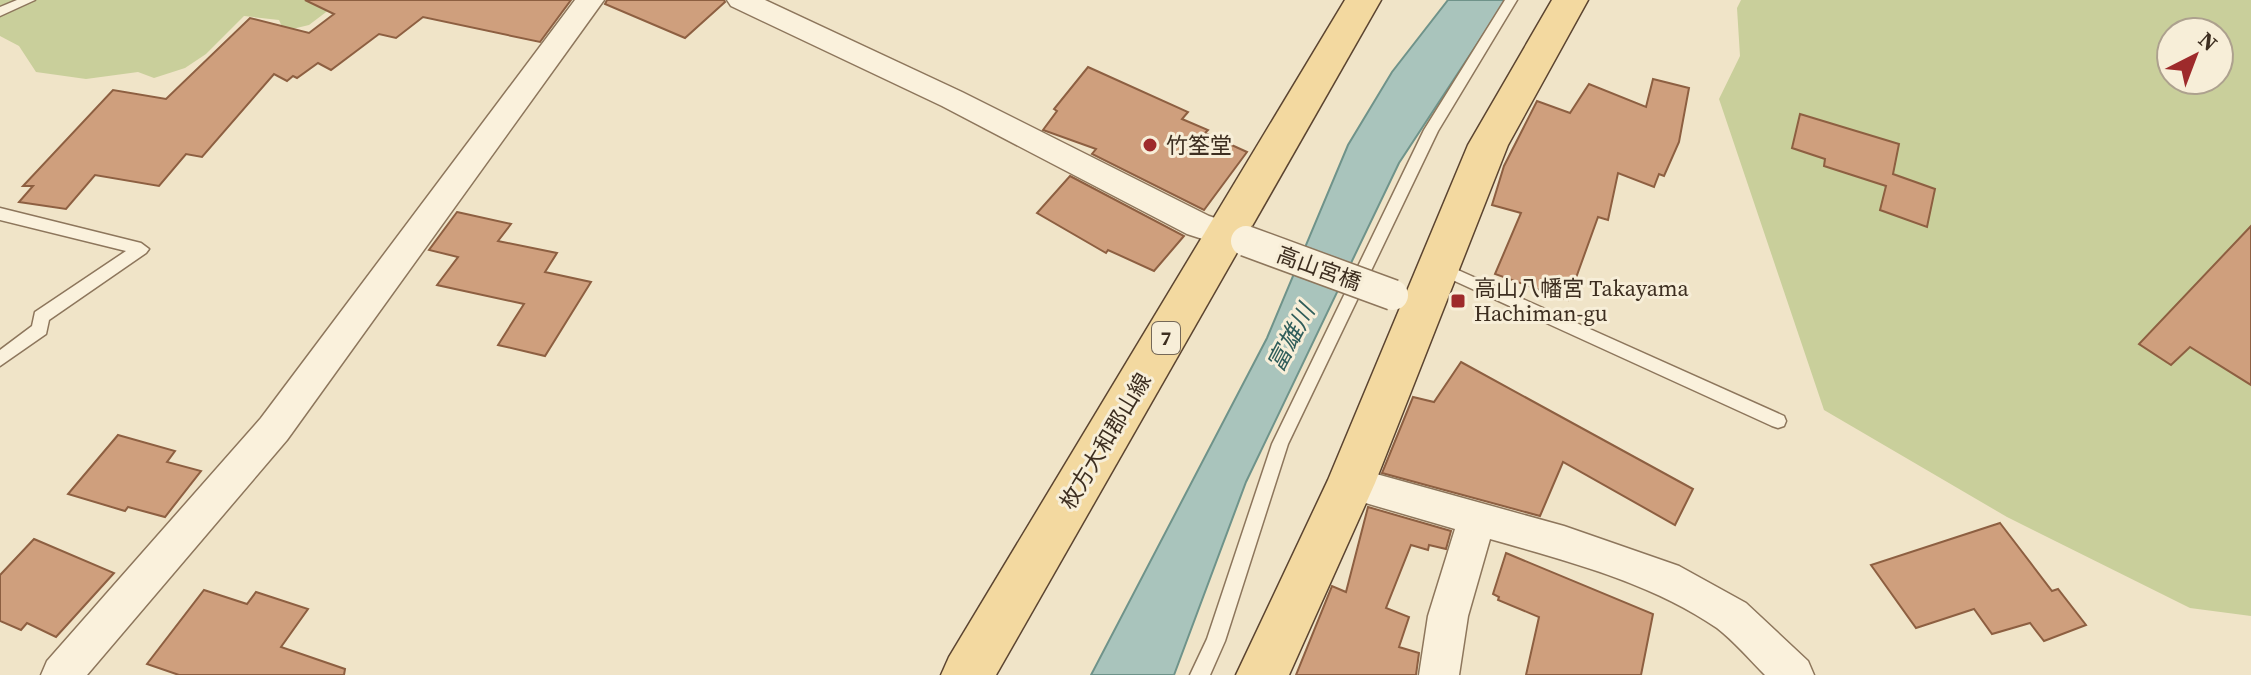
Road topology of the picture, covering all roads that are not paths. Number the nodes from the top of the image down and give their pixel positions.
1 (29, 0) edge
2 (590, 0) edge
3 (741, 0) edge
4 (1363, 0) edge
5 (1511, 0) edge
6 (1570, 0) edge
7 (0, 12) edge
8 (0, 214) edge
9 (1236, 238) junction
10 (1419, 290) junction
11 (0, 359) edge
12 (1778, 421) dead end
13 (1351, 483) junction
14 (1477, 520) junction
15 (61, 675) edge
16 (967, 675) edge
17 (1200, 675) edge
18 (1262, 675) edge
19 (1439, 675) edge
20 (1794, 675) edge

1 - 7 lane
2 - 15 street
3 - 9 street, 高山宮橋
4 - 9 main road, 枚方大和郡山線 / 7
5 - 17 lane
6 - 10 main road
8 - 11 lane
9 - 10 street, 高山宮橋, bridge
9 - 16 main road, 枚方大和郡山線 / 7
10 - 12 lane
10 - 13 main road
13 - 14 street
13 - 18 main road
14 - 19 street
14 - 20 street

